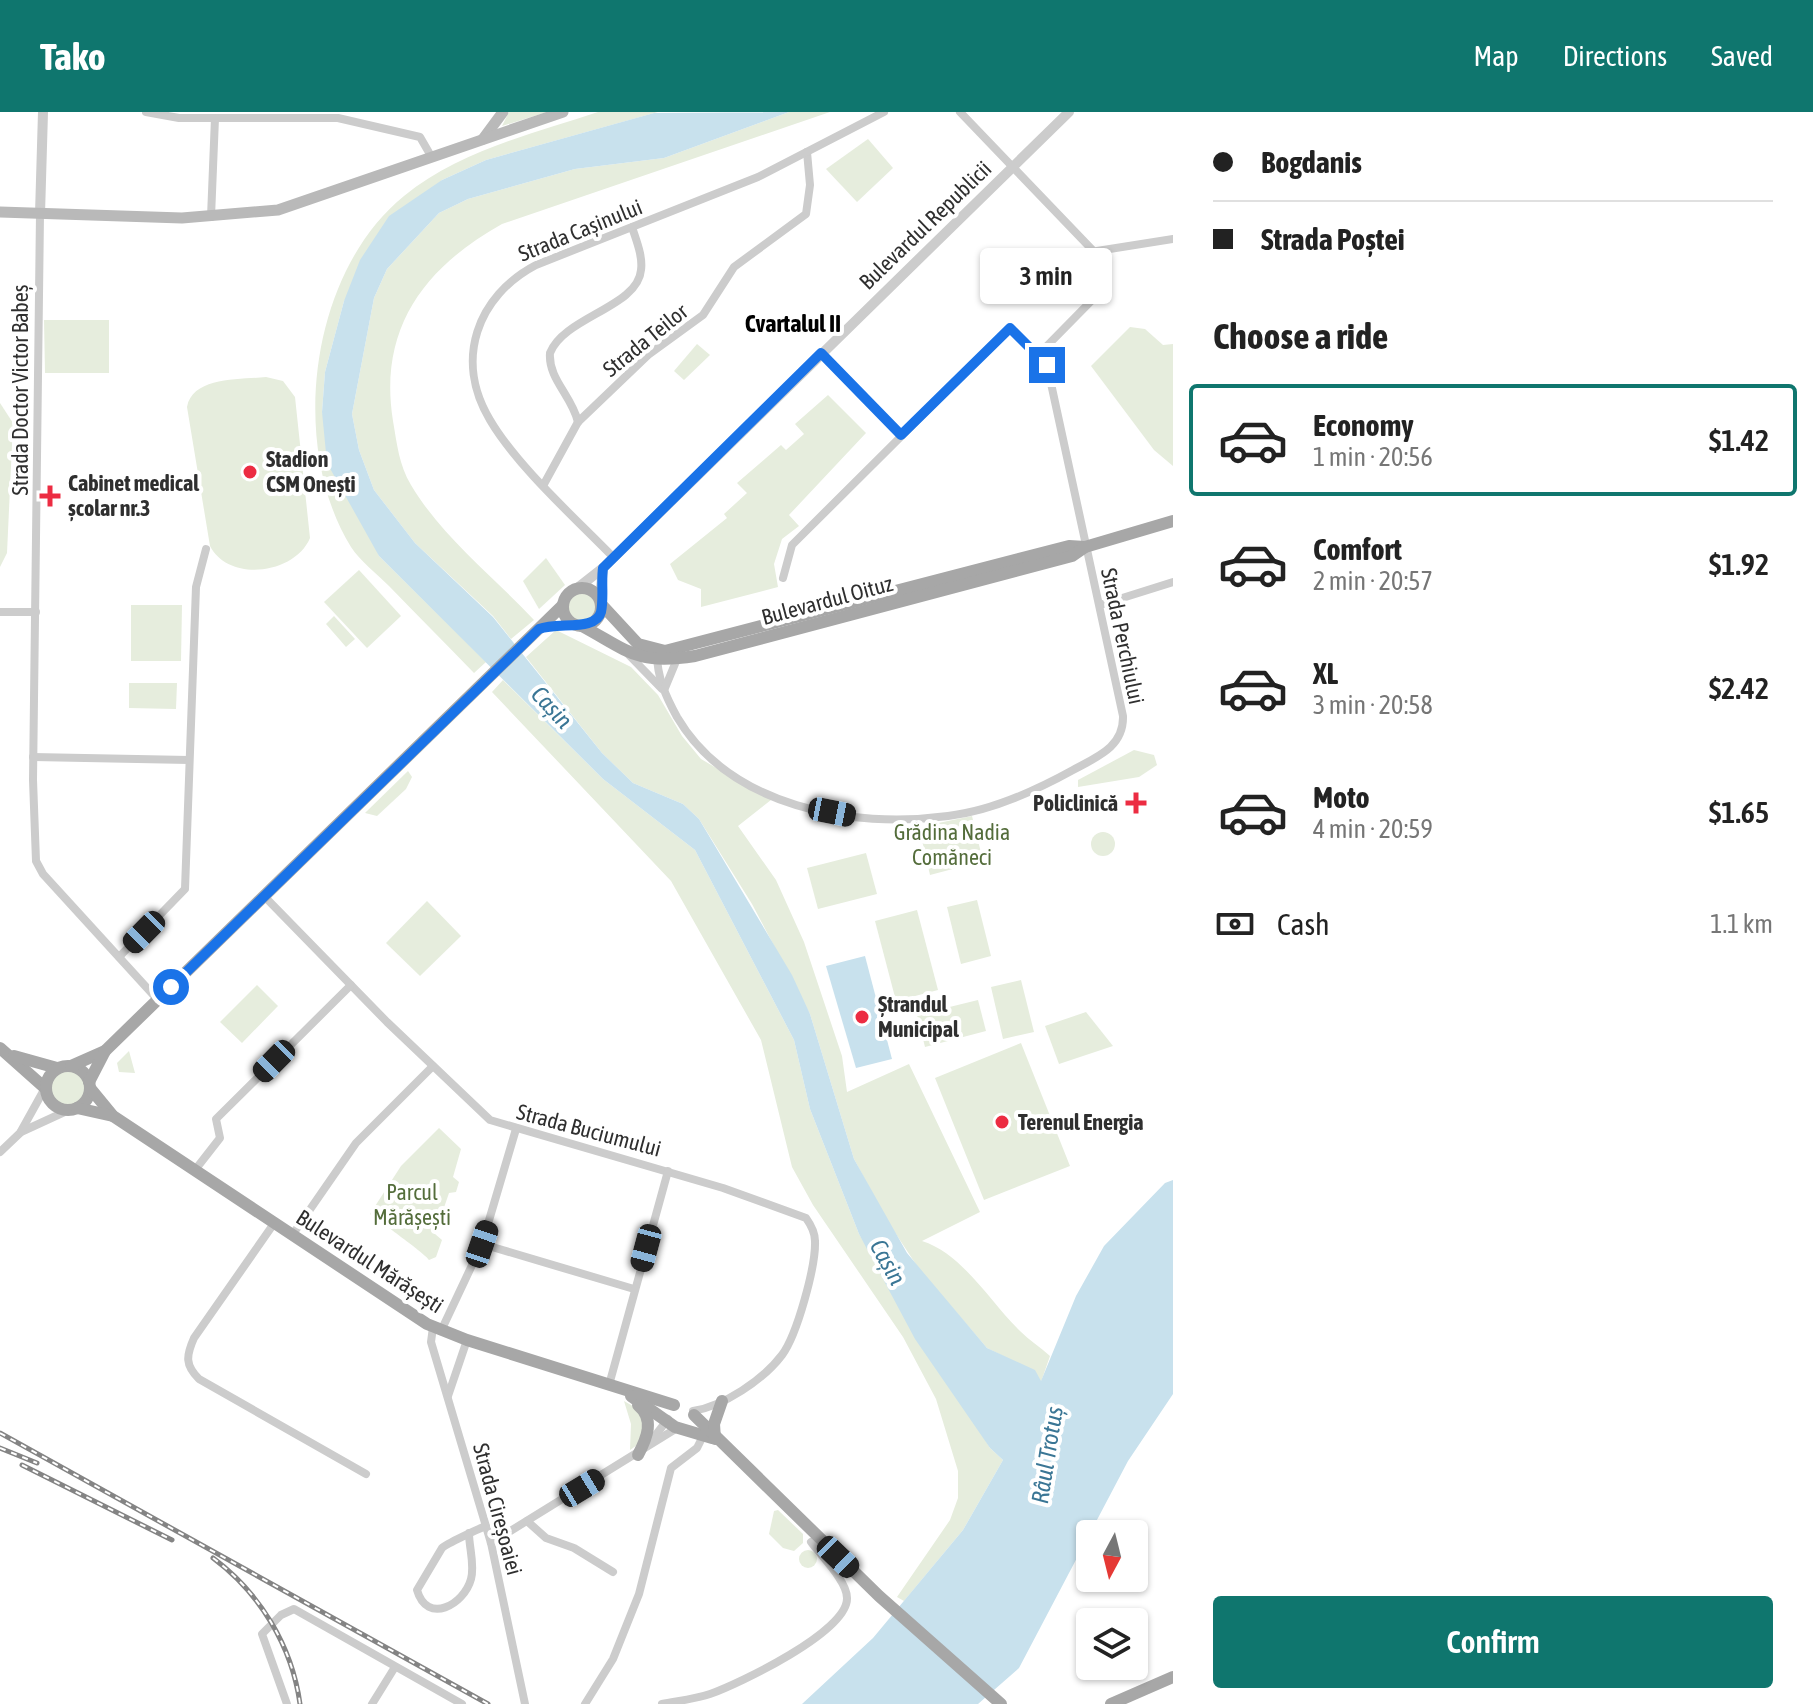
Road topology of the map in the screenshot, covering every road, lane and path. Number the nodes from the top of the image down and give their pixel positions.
1 (43, 112) edge
2 (146, 112) edge
3 (503, 112) edge
4 (563, 112) edge
5 (884, 112) edge
6 (960, 112) edge
7 (1069, 112) edge
8 (215, 118) junction
9 (482, 139) junction
10 (807, 152) junction
11 (431, 156) junction
12 (1014, 166) junction
13 (0, 212) edge
14 (40, 214) junction
15 (211, 217) junction
16 (632, 227) junction
17 (1173, 239) edge
18 (1097, 251) junction
19 (821, 353) junction
20 (1039, 354) junction
21 (578, 422) junction
22 (901, 435) junction
23 (544, 484) junction
24 (1173, 521) edge
25 (1085, 547) junction
26 (206, 549) dead end
27 (613, 557) junction
28 (603, 568) junction
29 (783, 578) dead end
30 (1173, 582) edge
31 (575, 590) junction
32 (600, 602) junction
33 (563, 605) junction
34 (1100, 605) junction
35 (0, 612) edge
36 (36, 612) junction
37 (578, 625) junction
38 (539, 629) junction
39 (694, 650) junction
40 (624, 652) junction
41 (657, 656) junction
42 (677, 659) junction
43 (665, 693) junction
44 (33, 757) junction
45 (189, 760) junction
46 (264, 896) junction
47 (119, 957) junction
48 (351, 985) junction
49 (158, 1000) junction
50 (105, 1051) junction
51 (6, 1052) edge
52 (71, 1066) junction
53 (433, 1066) junction
54 (57, 1068) junction
55 (90, 1085) junction
56 (45, 1088) junction
57 (74, 1108) junction
58 (113, 1116) junction
59 (516, 1129) junction
60 (20, 1133) junction
61 (0, 1152) edge
62 (195, 1170) junction
63 (668, 1171) junction
64 (275, 1222) junction
65 (293, 1234) junction
66 (482, 1244) junction
67 (634, 1289) junction
68 (437, 1329) junction
69 (467, 1340) junction
70 (615, 1387) junction
71 (448, 1397) junction
72 (722, 1401) junction
73 (674, 1405) junction
74 (693, 1413) junction
75 (675, 1425) junction
76 (709, 1438) junction
77 (642, 1452) junction
78 (366, 1474) dead end
79 (527, 1521) junction
80 (486, 1526) junction
81 (469, 1533) junction
82 (811, 1542) dead end
83 (491, 1543) junction
84 (613, 1572) dead end
85 (395, 1667) junction
86 (1173, 1677) edge
87 (994, 1700) edge
88 (524, 1703) edge
89 (287, 1704) edge
90 (372, 1704) edge
91 (462, 1704) edge
92 (585, 1704) edge
93 (662, 1704) edge
94 (1111, 1704) edge

1 - 14 street
2 - 8 street
3 - 9 main road
4 - 9 main road
5 - 10 street, Strada Cașinului
6 - 12 street
7 - 12 street, Bulevardul Republicii
8 - 11 street
8 - 15 street
9 - 11 main road
10 - 16 street, Strada Cașinului
10 - 21 street, Strada Teilor
11 - 15 main road
12 - 18 street
12 - 19 street, Bulevardul Republicii
13 - 14 main road
14 - 15 main road
14 - 36 street, Strada Doctor Victor Babeș
16 - 21 street
16 - 23 street, Strada Cașinului
17 - 18 street
18 - 20 street
19 - 22 street
19 - 27 street, Bulevardul Republicii
20 - 22 street
20 - 25 street, Strada Perchiului
21 - 23 street, Strada Teilor
22 - 29 street
23 - 27 street, Strada Cașinului
24 - 25 main road, Bulevardul Oituz
25 - 34 street, Strada Perchiului
25 - 39 main road, Bulevardul Oituz
26 - 45 street
27 - 28 street, Bulevardul Republicii
28 - 31 street, Bulevardul Republicii
28 - 32 street
30 - 34 street
31 - 32 main road
31 - 33 main road
32 - 37 main road
32 - 41 main road
33 - 37 main road
33 - 38 main road
34 - 43 street, Strada Perchiului
35 - 36 street
36 - 44 street, Strada Doctor Victor Babeș
37 - 38 main road
37 - 40 main road, Bulevardul Oituz
38 - 46 main road
39 - 41 main road, Bulevardul Oituz
39 - 42 main road, Bulevardul Oituz
40 - 41 main road, Bulevardul Oituz
40 - 43 street, Strada Perchiului
41 - 42 main road, Bulevardul Oituz
41 - 43 street, Strada Perchiului
42 - 43 street
44 - 45 street
44 - 47 street, Strada Doctor Victor Babeș
45 - 47 street
46 - 48 street, Strada Buciumului
46 - 49 main road
47 - 49 street, Strada Doctor Victor Babeș
48 - 53 street, Strada Buciumului
48 - 62 street
49 - 50 main road
50 - 52 main road
50 - 55 main road
51 - 54 main road
51 - 56 main road
52 - 54 main road
52 - 55 main road
53 - 59 street, Strada Buciumului
53 - 65 street
54 - 56 main road
55 - 57 main road
55 - 58 main road, Bulevardul Mărășești
56 - 57 main road
56 - 60 street
57 - 58 main road, Bulevardul Mărășești
57 - 60 street
58 - 62 main road, Bulevardul Mărășești
59 - 63 street, Strada Buciumului
59 - 66 street
60 - 61 street
62 - 64 main road, Bulevardul Mărășești
63 - 67 street
63 - 72 street, Strada Buciumului
64 - 65 main road, Bulevardul Mărășești
64 - 78 street
65 - 68 main road, Bulevardul Mărășești
66 - 67 street
66 - 68 street
67 - 70 street
68 - 69 main road, Bulevardul Mărășești
68 - 71 street, Strada Cireșoaiei
69 - 70 main road, Bulevardul Mărășești
69 - 71 street
70 - 73 main road, Bulevardul Mărășești
70 - 75 main road
70 - 77 main road
71 - 80 street, Strada Cireșoaiei
72 - 74 street
72 - 76 main road
73 - 74 main road, Bulevardul Mărășești
73 - 75 main road
74 - 75 main road
74 - 76 main road
75 - 76 main road
75 - 77 street
76 - 87 main road
76 - 92 street
77 - 79 street
79 - 83 street
79 - 84 street
80 - 81 street
80 - 83 street, Strada Cireșoaiei
81 - 81 street
82 - 93 street
83 - 88 street, Strada Cireșoaiei
85 - 89 street
85 - 90 street
85 - 91 street
86 - 94 main road

